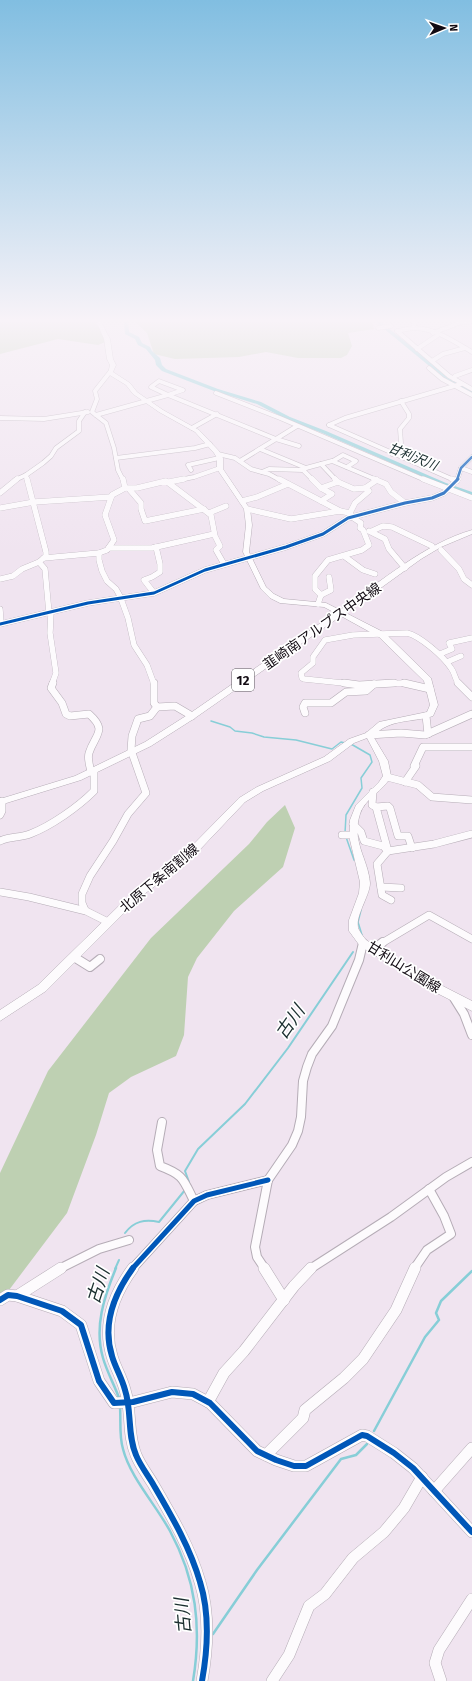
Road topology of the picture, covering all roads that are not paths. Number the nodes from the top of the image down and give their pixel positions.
1 (96, 396) edge
2 (140, 396) edge
3 (162, 396) edge
4 (172, 396) edge
5 (223, 396) edge
6 (411, 396) edge
7 (146, 400) junction
8 (400, 401) junction
9 (85, 412) junction
10 (94, 413) junction
11 (217, 414) junction
12 (0, 418) edge
13 (297, 426) junction
14 (192, 428) junction
15 (276, 439) junction
16 (210, 444) junction
17 (299, 446) dead end
18 (260, 449) junction
19 (392, 454) junction
20 (219, 456) junction
21 (472, 457) edge
22 (116, 458) junction
23 (240, 461) junction
24 (333, 461) junction
25 (321, 464) junction
26 (347, 467) junction
27 (220, 468) junction
28 (460, 468) junction
29 (305, 469) junction
30 (191, 470) dead end
31 (262, 472) junction
32 (472, 472) edge
33 (26, 475) junction
34 (377, 480) junction
35 (457, 481) junction
36 (169, 482) junction
37 (338, 482) junction
38 (288, 484) junction
39 (386, 484) junction
40 (321, 488) junction
41 (365, 488) junction
42 (127, 489) junction
43 (395, 489) dead end
44 (448, 489) junction
45 (0, 493) edge
46 (111, 497) junction
47 (449, 497) dead end
48 (472, 498) edge
49 (421, 500) junction
50 (242, 501) junction
51 (321, 501) junction
52 (34, 502) junction
53 (405, 503) junction
54 (226, 506) dead end
55 (0, 508) edge
56 (204, 509) junction
57 (247, 509) junction
58 (340, 511) junction
59 (209, 513) junction
60 (351, 515) junction
61 (363, 530) junction
62 (372, 532) junction
63 (472, 532) edge
64 (214, 534) junction
65 (432, 546) dead end
66 (156, 547) junction
67 (108, 548) junction
68 (441, 550) dead end
69 (99, 553) junction
70 (344, 556) junction
71 (248, 558) junction
72 (42, 560) junction
73 (224, 564) junction
74 (405, 568) junction
75 (375, 574) dead end
76 (329, 576) dead end
77 (0, 579) edge
78 (472, 585) edge
79 (154, 593) junction
80 (321, 595) junction
81 (120, 599) junction
82 (318, 604) junction
83 (0, 609) edge
84 (340, 612) junction
85 (50, 613) junction
86 (0, 624) edge
87 (382, 635) junction
88 (472, 638) edge
89 (440, 654) junction
90 (461, 656) dead end
91 (447, 662) junction
92 (374, 684) junction
93 (430, 689) junction
94 (472, 696) edge
95 (157, 706) junction
96 (305, 713) dead end
97 (472, 715) edge
98 (192, 716) junction
99 (426, 716) junction
100 (426, 734) junction
101 (369, 735) junction
102 (428, 747) junction
103 (472, 747) edge
104 (132, 754) junction
105 (93, 772) junction
106 (387, 777) junction
107 (405, 782) junction
108 (373, 792) junction
109 (472, 800) edge
110 (1, 802) edge
111 (376, 807) junction
112 (0, 815) edge
113 (353, 824) junction
114 (472, 834) edge
115 (0, 841) edge
116 (412, 848) junction
117 (388, 851) junction
118 (381, 887) junction
119 (401, 888) dead end
120 (0, 892) edge
121 (391, 900) dead end
122 (85, 910) junction
123 (108, 922) junction
124 (472, 939) edge
125 (363, 943) junction
126 (374, 949) junction
127 (74, 956) junction
128 (100, 959) dead end
129 (454, 998) junction
130 (472, 1006) edge
131 (0, 1016) edge
132 (472, 1036) edge
133 (162, 1122) dead end
134 (472, 1162) edge
135 (268, 1180) junction
136 (429, 1189) junction
137 (194, 1201) junction
138 (129, 1240) dead end
139 (17, 1296) junction
140 (0, 1300) edge
141 (284, 1300) junction
142 (208, 1402) junction
143 (123, 1404) junction
144 (472, 1448) edge
145 (266, 1455) junction
146 (422, 1477) junction
147 (434, 1490) junction
148 (472, 1532) edge
149 (472, 1599) edge
150 (202, 1681) edge
151 (272, 1681) edge
152 (441, 1681) edge

1 - 10 street
2 - 7 main road
3 - 7 street
4 - 11 street
5 - 13 street
6 - 8 street
7 - 10 street
7 - 14 main road
8 - 19 street
8 - 19 street
9 - 10 street
9 - 12 street
9 - 33 street
10 - 22 street
11 - 14 street
11 - 15 street
13 - 15 street
13 - 44 street
14 - 16 main road
15 - 17 street
15 - 18 street
16 - 20 main road
16 - 22 street
18 - 23 street
18 - 29 street
19 - 35 street
20 - 23 street
20 - 27 main road
20 - 30 street
21 - 28 street
22 - 42 street
23 - 31 street
24 - 25 street
24 - 26 street
24 - 26 street
25 - 29 street
25 - 37 street
26 - 34 street
27 - 36 street
27 - 50 main road
28 - 32 street
28 - 35 street
29 - 31 street
29 - 40 street
31 - 38 street
33 - 45 street
33 - 52 street
34 - 39 street
34 - 41 street
35 - 44 street
36 - 42 street
36 - 56 street
37 - 40 street
37 - 41 street
38 - 50 street
38 - 51 street
39 - 43 street
39 - 53 street
40 - 51 street
41 - 60 street
42 - 46 street
42 - 56 street
44 - 48 street
44 - 49 street
46 - 52 street
46 - 67 street
47 - 49 street
49 - 53 street
50 - 57 main road
51 - 58 street
52 - 55 street
52 - 72 street
53 - 60 street
54 - 59 street
56 - 59 street
57 - 58 street
57 - 71 main road
58 - 60 street
59 - 64 street
60 - 61 street
60 - 71 street
61 - 62 street
61 - 70 street
62 - 65 street
62 - 74 street
63 - 74 main road, 韮崎南アルプス中央線 / 12
64 - 66 street
64 - 73 street
66 - 67 street
66 - 79 street
67 - 69 street
68 - 78 street
69 - 72 street
69 - 81 street
70 - 75 street
70 - 80 street
71 - 73 street
71 - 82 main road
72 - 77 street
72 - 85 street
73 - 79 street
74 - 84 main road, 韮崎南アルプス中央線 / 12
76 - 80 street
79 - 81 street
80 - 82 street
81 - 85 street
81 - 95 street
82 - 84 main road
83 - 86 street
84 - 87 main road
84 - 98 main road, 韮崎南アルプス中央線 / 12
85 - 86 street
85 - 105 street
87 - 89 street
87 - 92 street
87 - 93 main road
88 - 89 street
89 - 91 street
90 - 91 street
91 - 94 street
92 - 93 street
92 - 96 street
93 - 99 main road
95 - 98 street
95 - 104 street
97 - 100 street
98 - 104 main road, 韮崎南アルプス中央線 / 12
99 - 100 street
99 - 101 main road
100 - 101 street
100 - 102 street
101 - 106 main road
101 - 123 main road, 北原下条南割線
102 - 103 street
102 - 107 street
104 - 105 main road, 韮崎南アルプス中央線 / 12
104 - 122 street
105 - 110 main road, 韮崎南アルプス中央線 / 12
105 - 115 street
106 - 107 street
106 - 108 main road, 甘利山公園線
107 - 109 street
108 - 111 street
108 - 113 main road, 甘利山公園線
110 - 112 street
111 - 116 street
111 - 117 street
113 - 117 street
113 - 125 main road, 甘利山公園線
114 - 116 street
116 - 117 street
117 - 118 street
118 - 119 street
118 - 121 street
120 - 122 street
122 - 123 street
123 - 127 main road, 北原下条南割線
124 - 126 street
125 - 126 main road, 甘利山公園線
125 - 135 street
126 - 129 main road, 甘利山公園線
127 - 128 street
127 - 131 main road, 北原下条南割線
129 - 130 main road, 甘利山公園線
129 - 132 street
133 - 137 street
134 - 136 street
135 - 137 street
135 - 141 street
136 - 141 street
136 - 145 street
137 - 143 street
138 - 139 street
139 - 140 street
139 - 143 street
141 - 142 street
142 - 143 street
142 - 145 street
143 - 150 street
144 - 147 street
145 - 146 street
146 - 147 street
146 - 151 street
147 - 148 street
149 - 152 street

